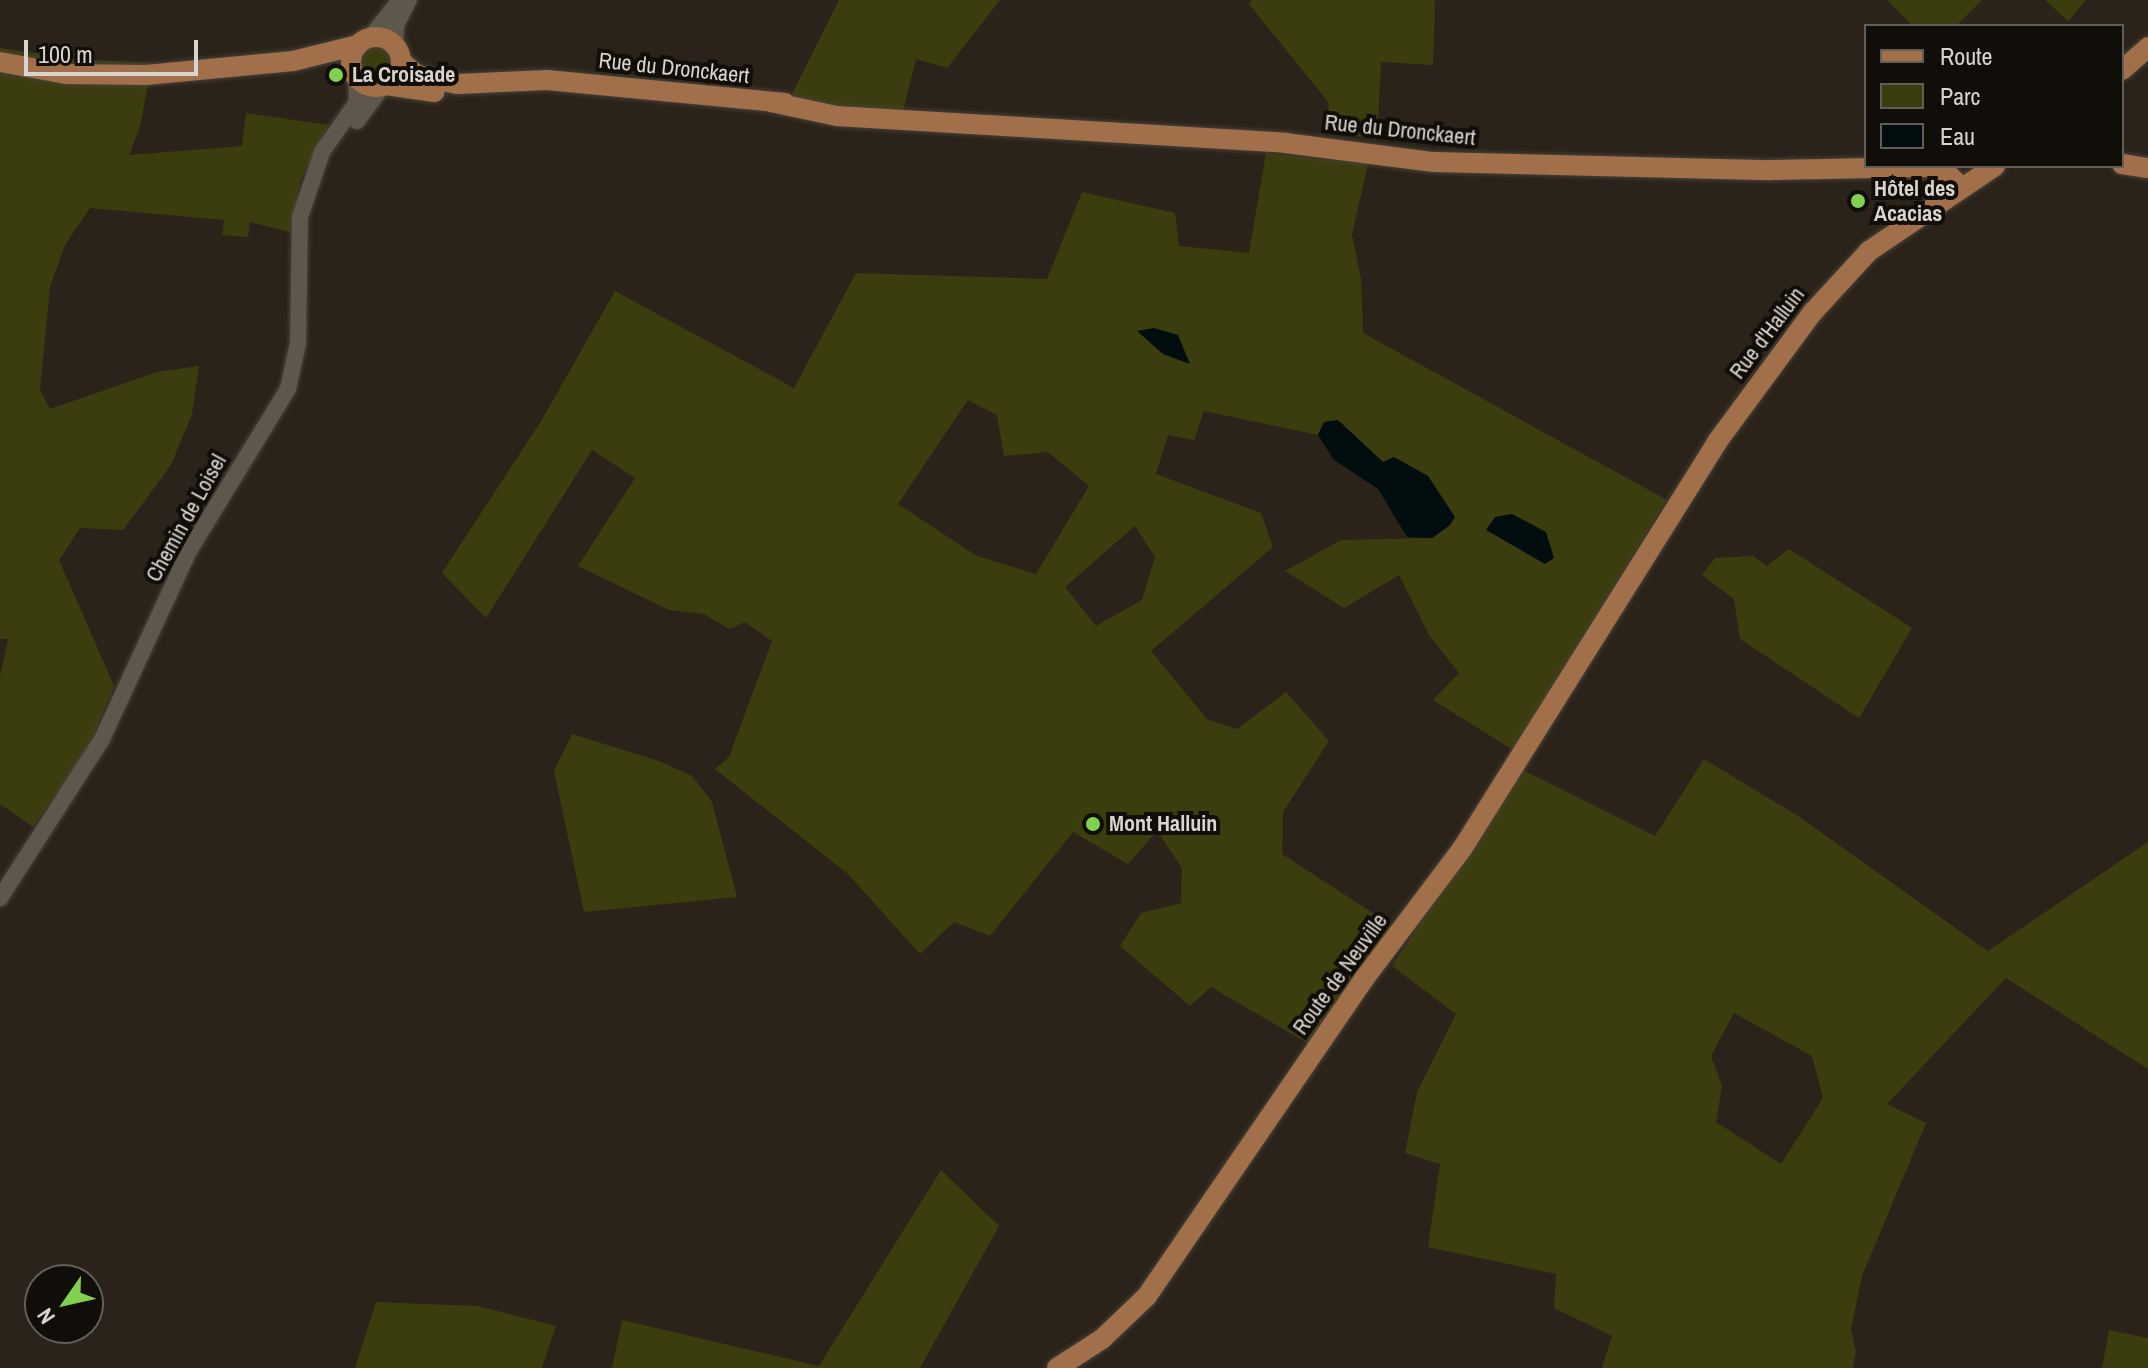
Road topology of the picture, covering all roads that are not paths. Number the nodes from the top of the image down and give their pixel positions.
1 (399, 0) edge
2 (409, 0) edge
3 (364, 42) junction
4 (2148, 47) edge
5 (0, 54) edge
6 (398, 54) junction
7 (293, 61) junction
8 (0, 62) edge
9 (2124, 68) edge
10 (187, 70) junction
11 (355, 75) junction
12 (572, 82) junction
13 (384, 86) junction
14 (333, 136) junction
15 (2124, 164) edge
16 (1864, 168) edge
17 (1898, 168) joint
18 (1992, 168) edge
19 (2148, 168) edge
20 (1960, 186) junction
21 (1941, 199) junction
22 (1631, 580) joint
23 (0, 898) edge
24 (1057, 1368) edge

1 - 3 street
2 - 6 street
3 - 6 main road
3 - 7 main road
3 - 11 main road
4 - 9 main road
5 - 10 main road
6 - 12 main road, Rue du Dronckaert
6 - 13 main road
7 - 10 main road
7 - 11 main road
8 - 10 main road
11 - 13 main road
11 - 14 street, Chemin de Loisel
12 - 13 main road, Rue du Dronckaert
12 - 16 main road, Rue du Dronckaert
13 - 14 street, Chemin de Loisel
14 - 23 street, Chemin de Loisel
15 - 19 main road
17 - 20 main road, Rue du Dronckaert
17 - 21 main road, Rue du Dronckaert
18 - 20 main road, Rue d'Halluin
20 - 21 main road, Rue d'Halluin
21 - 22 main road, Rue d'Halluin
22 - 24 main road, Route de Neuville

